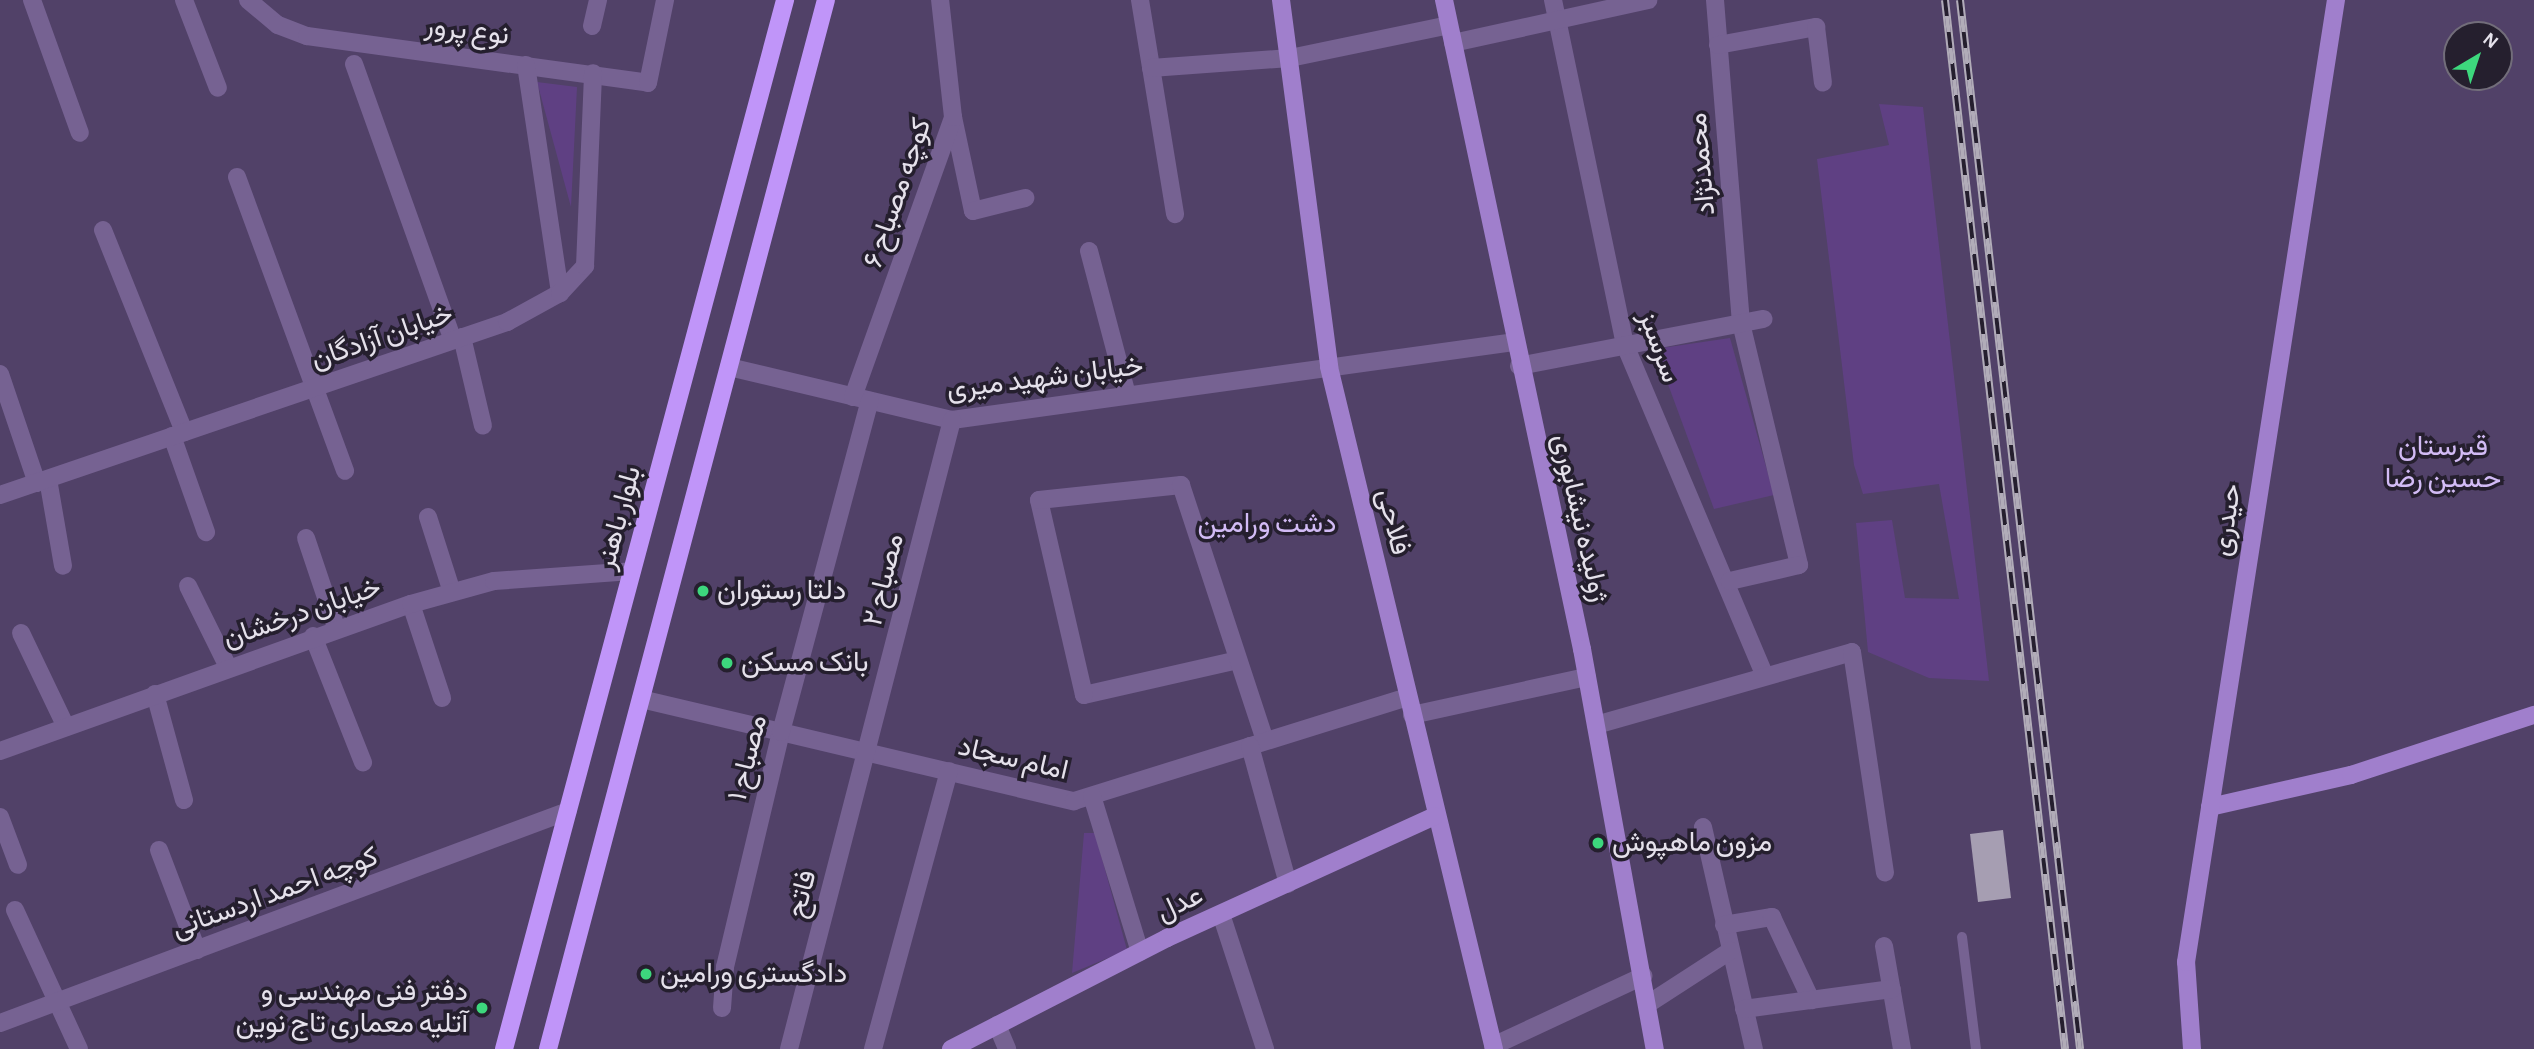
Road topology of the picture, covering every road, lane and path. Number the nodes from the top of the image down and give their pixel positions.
1 (32, 0) edge
2 (184, 0) edge
3 (248, 0) edge
4 (598, 0) edge
5 (665, 0) edge
6 (785, 0) edge
7 (826, 0) edge
8 (940, 0) edge
9 (1140, 0) edge
10 (1281, 0) edge
11 (1444, 0) edge
12 (1553, 0) edge
13 (1648, 0) edge
14 (1715, 0) edge
15 (2336, 0) edge
16 (1555, 21) junction
17 (592, 26) dead end
18 (1451, 34) junction
19 (1718, 45) junction
20 (1290, 58) junction
21 (354, 64) dead end
22 (526, 65) junction
23 (1151, 68) junction
24 (593, 74) junction
25 (1823, 83) dead end
26 (218, 89) dead end
27 (953, 117) junction
28 (80, 133) dead end
29 (237, 177) dead end
30 (1025, 198) dead end
31 (1175, 214) dead end
32 (103, 230) dead end
33 (1089, 251) dead end
34 (561, 293) junction
35 (1764, 319) dead end
36 (1741, 323) junction
37 (458, 339) junction
38 (1514, 342) junction
39 (1625, 345) junction
40 (1519, 366) junction
41 (729, 367) junction
42 (1329, 367) junction
43 (0, 374) edge
44 (318, 387) junction
45 (1127, 396) junction
46 (861, 399) junction
47 (951, 420) junction
48 (483, 426) dead end
49 (178, 434) junction
50 (345, 471) dead end
51 (42, 481) junction
52 (0, 495) edge
53 (428, 517) dead end
54 (206, 532) dead end
55 (306, 538) dead end
56 (63, 566) dead end
57 (632, 571) junction
58 (1730, 581) junction
59 (188, 586) dead end
60 (452, 593) junction
61 (411, 604) junction
62 (336, 627) junction
63 (22, 633) dead end
64 (313, 636) junction
65 (1238, 660) junction
66 (228, 667) junction
67 (1764, 674) junction
68 (1587, 677) junction
69 (155, 694) junction
70 (442, 698) dead end
71 (641, 699) junction
72 (1409, 706) junction
73 (2534, 715) edge
74 (1596, 724) junction
75 (66, 727) junction
76 (781, 732) junction
77 (1258, 744) junction
78 (0, 751) edge
79 (867, 752) junction
80 (363, 762) dead end
81 (949, 771) junction
82 (1092, 796) junction
83 (184, 800) dead end
84 (2210, 807) junction
85 (568, 811) junction
86 (1436, 816) junction
87 (0, 817) edge
88 (1703, 827) dead end
89 (159, 850) dead end
90 (18, 865) dead end
91 (1885, 873) dead end
92 (1287, 884) junction
93 (15, 910) dead end
94 (1221, 914) junction
95 (1724, 925) junction
96 (1962, 937) dead end
97 (1884, 946) dead end
98 (197, 950) junction
99 (1730, 951) junction
100 (1140, 952) junction
101 (1643, 976) junction
102 (1892, 989) junction
103 (1811, 1000) junction
104 (60, 1001) junction
105 (1648, 1004) junction
106 (722, 1008) dead end
107 (1744, 1009) junction
108 (0, 1023) edge
109 (997, 1025) junction
110 (1494, 1048) edge
111 (79, 1049) edge
112 (504, 1049) edge
113 (548, 1049) edge
114 (789, 1049) edge
115 (873, 1049) edge
116 (951, 1049) edge
117 (1007, 1049) edge
118 (1265, 1049) edge
119 (1655, 1049) edge
120 (1754, 1049) edge
121 (1902, 1049) edge
122 (1976, 1049) edge
123 (2192, 1049) edge

1 - 28 street
2 - 26 street
3 - 22 street, نوع پرور
4 - 17 street
5 - 24 street, نوع پرور
6 - 57 main road, بلوار باهنر
7 - 41 main road
8 - 27 street, کوچه مصباح ۶
9 - 23 street
10 - 20 main road, فلاحی
11 - 18 main road, ژولیده نیشابوری
12 - 16 street, سرسبز
13 - 16 street
14 - 19 street, محمدنژاد
15 - 84 main road, حیدری
16 - 18 street
16 - 39 street, سرسبز
18 - 20 street
18 - 38 main road, ژولیده نیشابوری
19 - 25 street
19 - 36 street, محمدنژاد
20 - 23 street
20 - 42 main road, فلاحی
21 - 37 street
22 - 24 street, نوع پرور
22 - 34 street
23 - 31 street
24 - 34 street, خیابان آزادگان
27 - 30 street
27 - 46 street, کوچه مصباح ۶
29 - 44 street
32 - 49 street
33 - 45 street
34 - 37 street, خیابان آزادگان
35 - 36 street
36 - 39 street
36 - 58 street, محمدنژاد
37 - 44 street, خیابان آزادگان
37 - 48 street
38 - 40 main road, ژولیده نیشابوری
38 - 42 street, خیابان شهید میری
39 - 40 street
39 - 58 street, سرسبز
40 - 68 main road, ژولیده نیشابوری
41 - 46 street, خیابان شهید میری
41 - 71 main road
42 - 45 street, خیابان شهید میری
42 - 72 main road, فلاحی
43 - 51 street
44 - 49 street, خیابان آزادگان
44 - 50 street
45 - 47 street, خیابان شهید میری
46 - 47 street, خیابان شهید میری
46 - 76 street, مصباح ۱
47 - 79 street, مصباح ۲
49 - 51 street, خیابان آزادگان
49 - 54 street
51 - 52 street, خیابان آزادگان
51 - 56 street
53 - 60 street
55 - 62 street
57 - 60 street, خیابان درخشان
57 - 85 main road, بلوار باهنر
58 - 67 street, سرسبز
59 - 66 street
60 - 61 street, خیابان درخشان
61 - 62 street, خیابان درخشان
61 - 70 street
62 - 64 street, خیابان درخشان
63 - 75 street
64 - 66 street, خیابان درخشان
64 - 80 street
65 - 65 street
65 - 77 street
66 - 69 street, خیابان درخشان
67 - 74 street
67 - 91 street
68 - 72 street, امام سجاد
68 - 74 main road, ژولیده نیشابوری
69 - 75 street, خیابان درخشان
69 - 83 street
71 - 76 street, امام سجاد
71 - 113 main road
72 - 77 street, امام سجاد
72 - 86 main road, فلاحی
73 - 84 main road
74 - 101 main road, ژولیده نیشابوری
75 - 78 street, خیابان درخشان
76 - 79 street, امام سجاد
76 - 106 street, مصباح ۱
77 - 82 street, امام سجاد
77 - 92 street
79 - 81 street, امام سجاد
79 - 114 street, فاتح
81 - 82 street, امام سجاد
81 - 115 street
82 - 100 street
84 - 123 main road, حیدری
85 - 98 street, کوچه احمد اردستانی
85 - 112 main road, بلوار باهنر
86 - 92 main road, عدل
86 - 110 main road, فلاحی
87 - 90 street
88 - 95 street
89 - 98 street
92 - 94 main road, عدل
93 - 104 street
94 - 100 main road, عدل
94 - 118 street
95 - 99 street
95 - 103 street
96 - 122 lane
97 - 102 street
98 - 104 street, کوچه احمد اردستانی
99 - 105 street
99 - 107 street
100 - 109 main road, عدل
101 - 105 main road, ژولیده نیشابوری
101 - 110 street
102 - 103 street
102 - 121 street
103 - 107 street
104 - 108 street, کوچه احمد اردستانی
104 - 111 street
105 - 119 main road, ژولیده نیشابوری
107 - 120 street
109 - 116 main road, عدل
109 - 117 street

